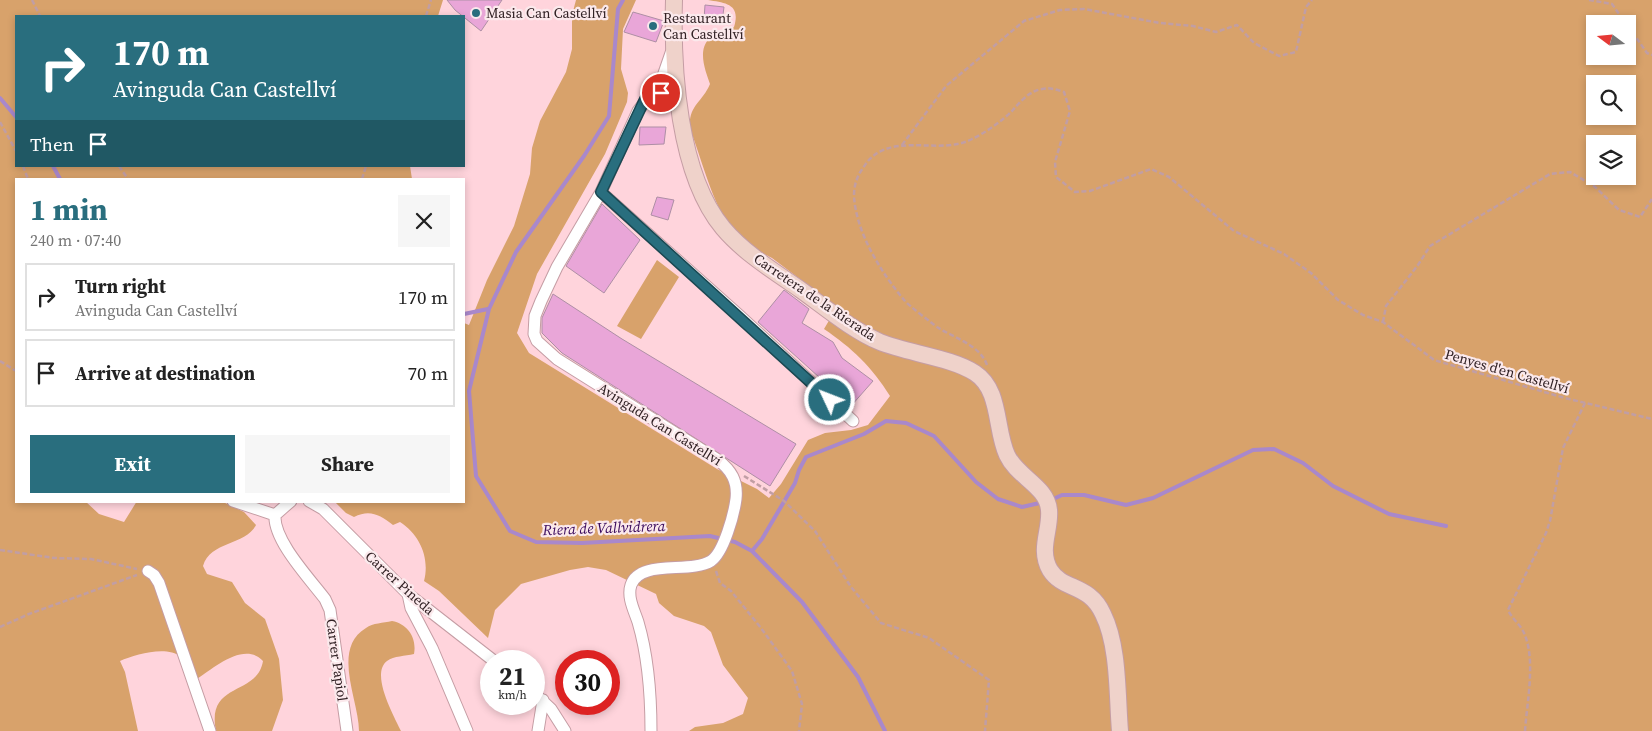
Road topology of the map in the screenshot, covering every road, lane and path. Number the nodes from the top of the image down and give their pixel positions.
1 (32, 0) edge
2 (431, 0) edge
3 (674, 0) edge
4 (1312, 0) edge
5 (1589, 0) edge
6 (40, 15) edge
7 (426, 15) edge
8 (1620, 15) edge
9 (1636, 38) edge
10 (672, 49) junction
11 (1652, 55) edge
12 (656, 87) junction
13 (677, 90) junction
14 (645, 99) junction
15 (0, 122) edge
16 (902, 146) junction
17 (15, 149) edge
18 (121, 167) edge
19 (127, 178) edge
20 (601, 192) junction
21 (1652, 199) edge
22 (1383, 322) junction
23 (0, 360) edge
24 (15, 370) edge
25 (987, 384) junction
26 (1585, 403) junction
27 (1652, 420) edge
28 (853, 421) dead end
29 (730, 469) junction
30 (239, 503) edge
31 (289, 503) edge
32 (312, 503) edge
33 (275, 515) junction
34 (0, 550) edge
35 (711, 561) junction
36 (148, 571) junction
37 (408, 594) junction
38 (0, 627) edge
39 (480, 650) edge
40 (545, 704) edge
41 (538, 715) edge
42 (210, 731) edge
43 (347, 731) edge
44 (467, 731) edge
45 (538, 731) edge
46 (565, 731) edge
47 (652, 731) edge
48 (799, 731) edge
49 (985, 731) edge
50 (1120, 731) edge
51 (1525, 731) edge

1 - 6 path
2 - 7 path
3 - 10 street, Carretera de la Rierada
4 - 16 path
5 - 8 path
9 - 11 path
10 - 12 street, Avinguda Can Castellví
10 - 13 street, Carretera de la Rierada
12 - 13 street
12 - 14 street, Avinguda Can Castellví
13 - 14 street
13 - 25 street, Carretera de la Rierada
14 - 20 street, Avinguda Can Castellví
15 - 17 path
16 - 22 path, Penyes d'en Castellví
16 - 25 path, Penyes d'en Castellví
18 - 19 path
20 - 28 street
20 - 29 street, Avinguda Can Castellví
21 - 22 path
22 - 26 path, Penyes d'en Castellví
23 - 24 path
25 - 50 street
26 - 27 path, Penyes d'en Castellví
26 - 51 path
29 - 35 street, Avinguda Can Castellví
29 - 49 path
30 - 33 street
31 - 33 street
32 - 37 street, Carrer Pineda
33 - 43 street, Carrer Papiol
34 - 36 path
35 - 47 street
35 - 48 path
36 - 38 path
36 - 42 street
37 - 39 street, Carrer Pineda
37 - 44 street
40 - 46 street
41 - 45 street

